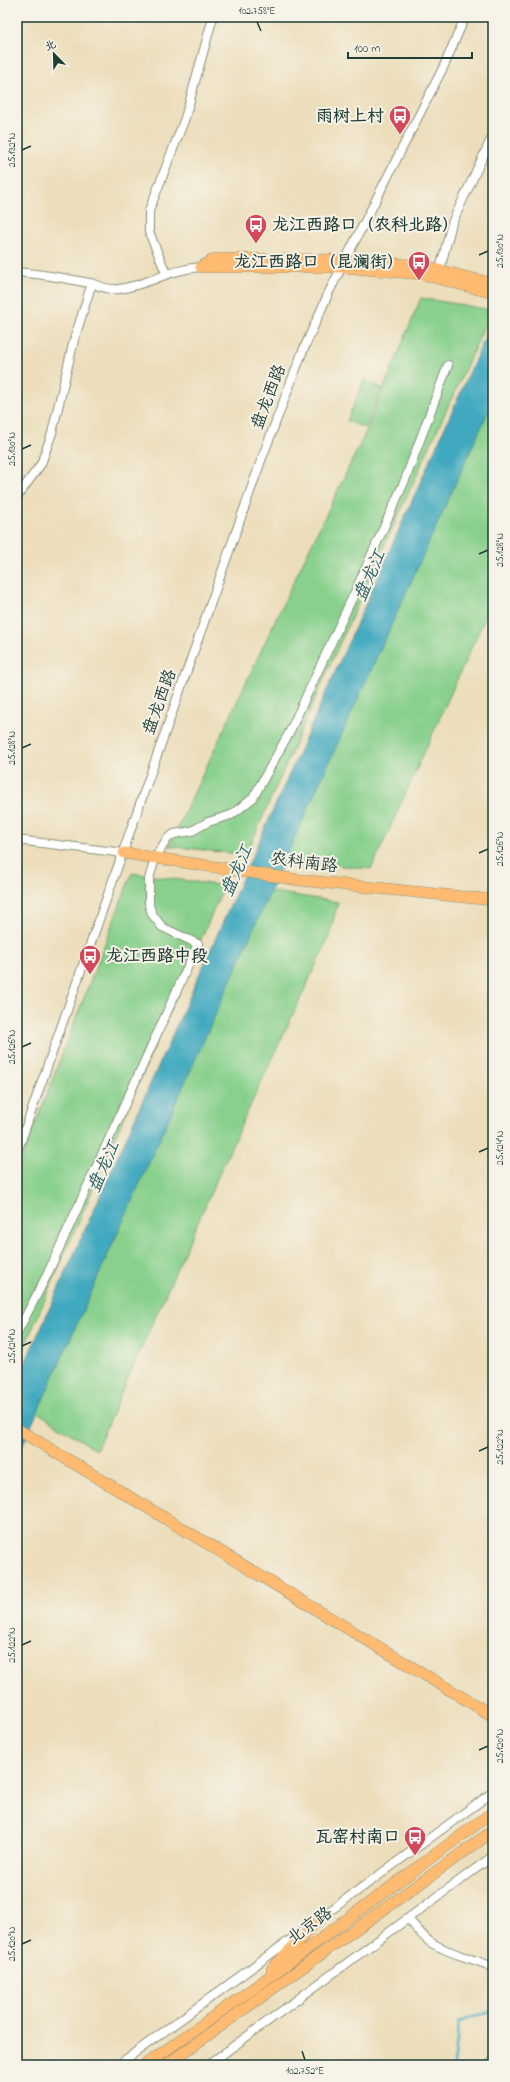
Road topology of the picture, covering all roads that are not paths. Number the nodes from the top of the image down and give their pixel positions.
1 (213, 17) edge
2 (465, 17) edge
3 (493, 135) edge
4 (344, 263) junction
5 (201, 267) joint
6 (440, 270) junction
7 (17, 272) edge
8 (166, 273) junction
9 (92, 283) junction
10 (493, 284) edge
11 (493, 293) edge
12 (448, 365) dead end
13 (17, 497) edge
14 (17, 840) edge
15 (124, 853) junction
16 (155, 858) junction
17 (493, 900) edge
18 (17, 1152) edge
19 (17, 1333) edge
20 (17, 1429) edge
21 (493, 1716) edge
22 (493, 1792) edge
23 (493, 1812) edge
24 (493, 1831) edge
25 (493, 1856) edge
26 (320, 1918) junction
27 (408, 1919) junction
28 (493, 1967) edge
29 (254, 1988) junction
30 (493, 2061) edge
31 (118, 2065) edge
32 (144, 2065) edge
33 (166, 2065) edge
34 (208, 2065) edge
35 (489, 2065) edge

1 - 8 street
2 - 4 street, 盘龙西路
3 - 6 street
4 - 5 main road
4 - 6 main road
4 - 11 main road
4 - 15 street, 盘龙西路
5 - 8 street
6 - 10 main road
7 - 9 street
8 - 9 street
9 - 13 street
12 - 16 street
14 - 15 street, 农科南路
15 - 16 main road, 农科南路
15 - 18 street, 盘龙西路
16 - 17 main road, 农科南路
16 - 19 street
20 - 21 main road
22 - 26 street
23 - 29 main road, 北京路
24 - 33 main road, 北京路
25 - 27 street
26 - 29 main road
26 - 31 street
27 - 28 street
27 - 34 street
29 - 32 main road, 北京路
30 - 35 street

